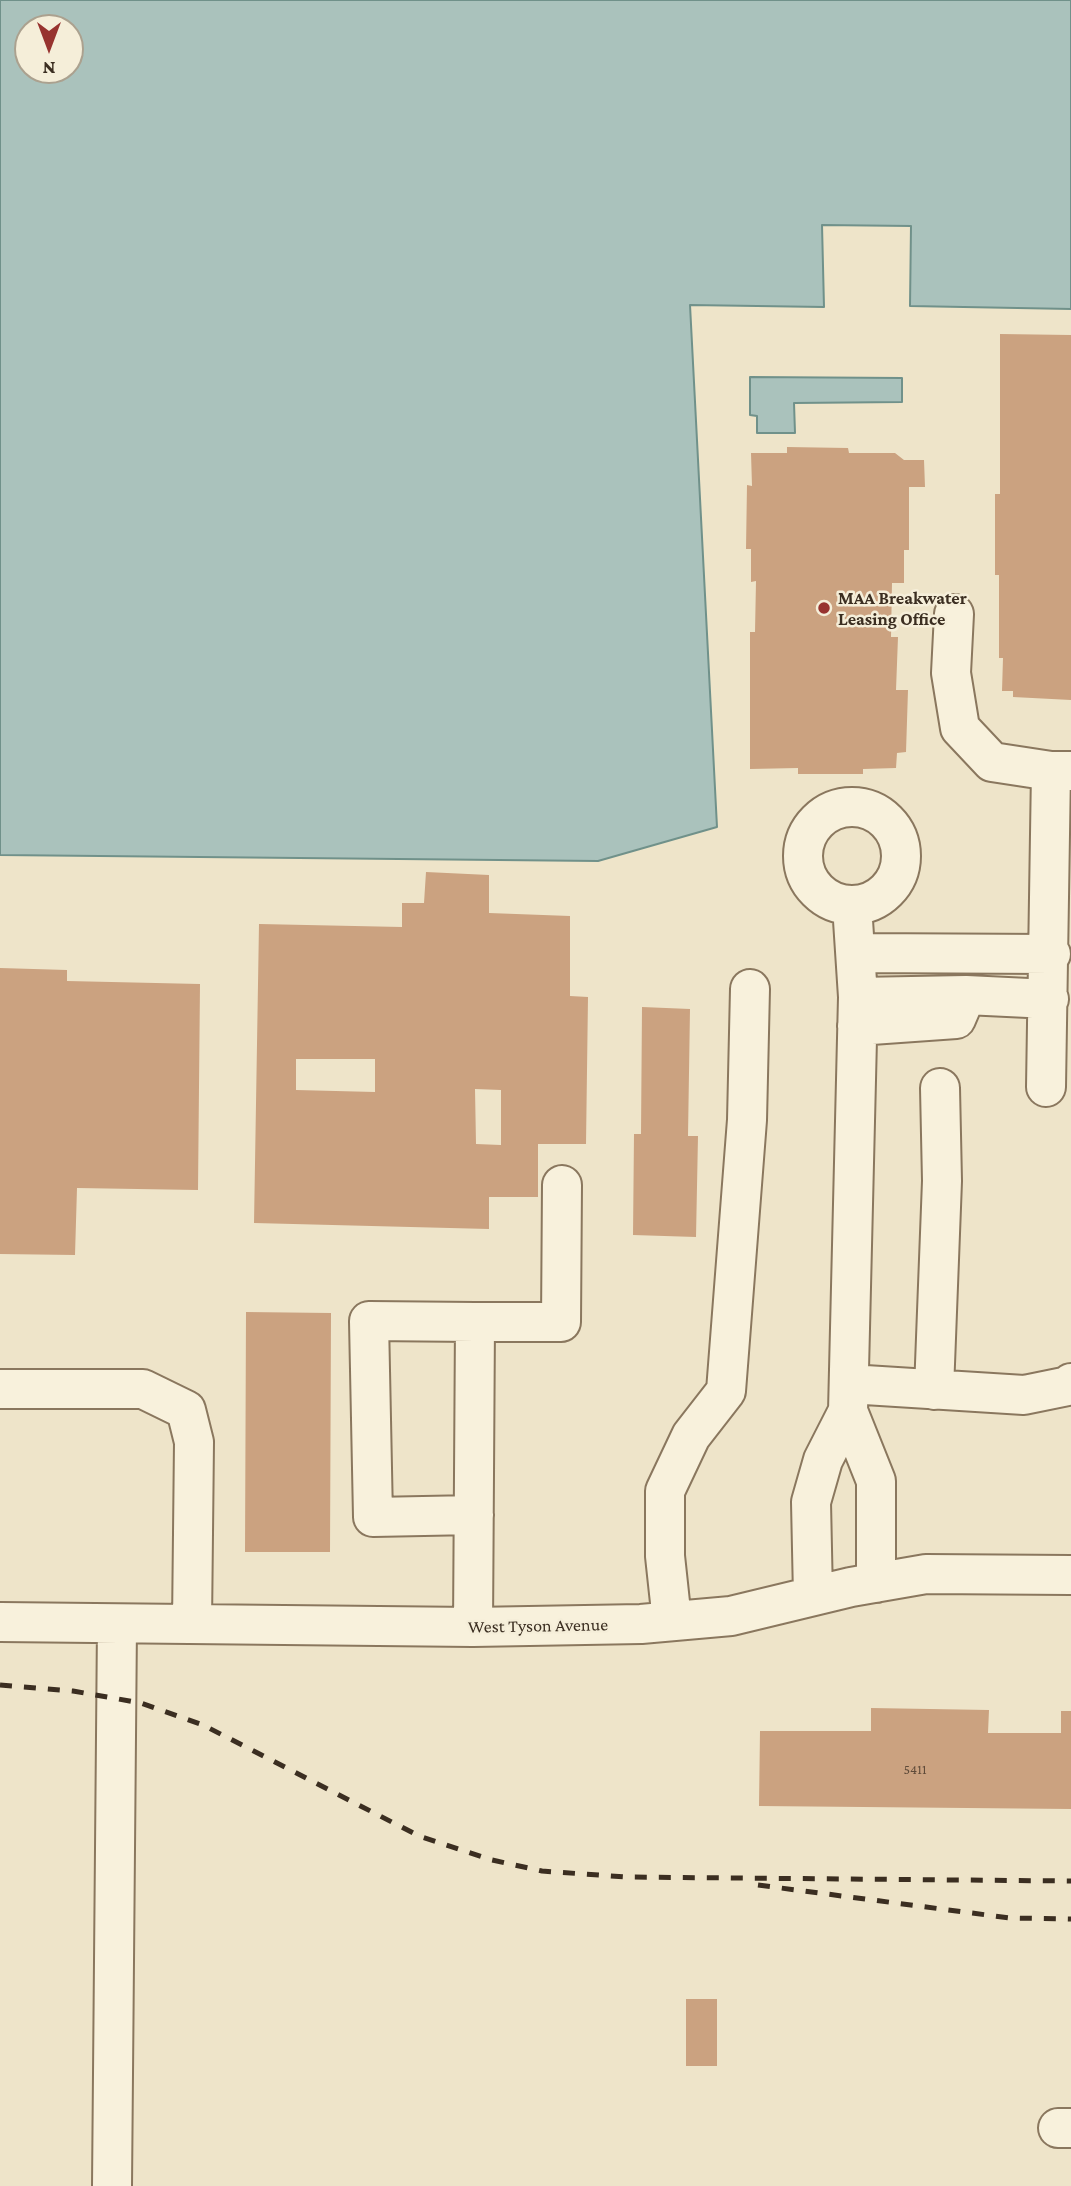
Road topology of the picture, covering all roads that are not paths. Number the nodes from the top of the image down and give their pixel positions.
1 (954, 614) dead end
2 (1061, 771) edge
3 (1061, 868) edge
4 (852, 905) dead end
5 (856, 953) junction
6 (964, 954) junction
7 (1055, 975) edge
8 (750, 989) dead end
9 (966, 995) junction
10 (857, 1011) junction
11 (1046, 1087) dead end
12 (940, 1088) dead end
13 (562, 1185) dead end
14 (475, 1322) junction
15 (1071, 1383) edge
16 (0, 1389) edge
17 (934, 1390) junction
18 (849, 1398) junction
19 (474, 1516) junction
20 (1071, 1574) edge
21 (876, 1583) junction
22 (813, 1596) junction
23 (672, 1621) junction
24 (0, 1622) edge
25 (117, 1624) junction
26 (192, 1625) junction
27 (473, 1627) junction
28 (112, 2186) edge

1 - 2 street
2 - 3 street
3 - 7 street
4 - 5 street
5 - 6 street
5 - 10 street
6 - 7 street
6 - 9 street
7 - 9 street
7 - 11 street
8 - 23 street
9 - 10 street
10 - 18 street
12 - 17 street
13 - 14 street
14 - 19 street
14 - 19 street
15 - 17 street
16 - 26 street
17 - 18 street
18 - 21 street
18 - 22 street
19 - 27 street
20 - 21 street, West Tyson Avenue
21 - 22 street, West Tyson Avenue
22 - 23 street, West Tyson Avenue
23 - 27 street, West Tyson Avenue
24 - 25 street, West Tyson Avenue
25 - 26 street, West Tyson Avenue
25 - 28 street
26 - 27 street, West Tyson Avenue

